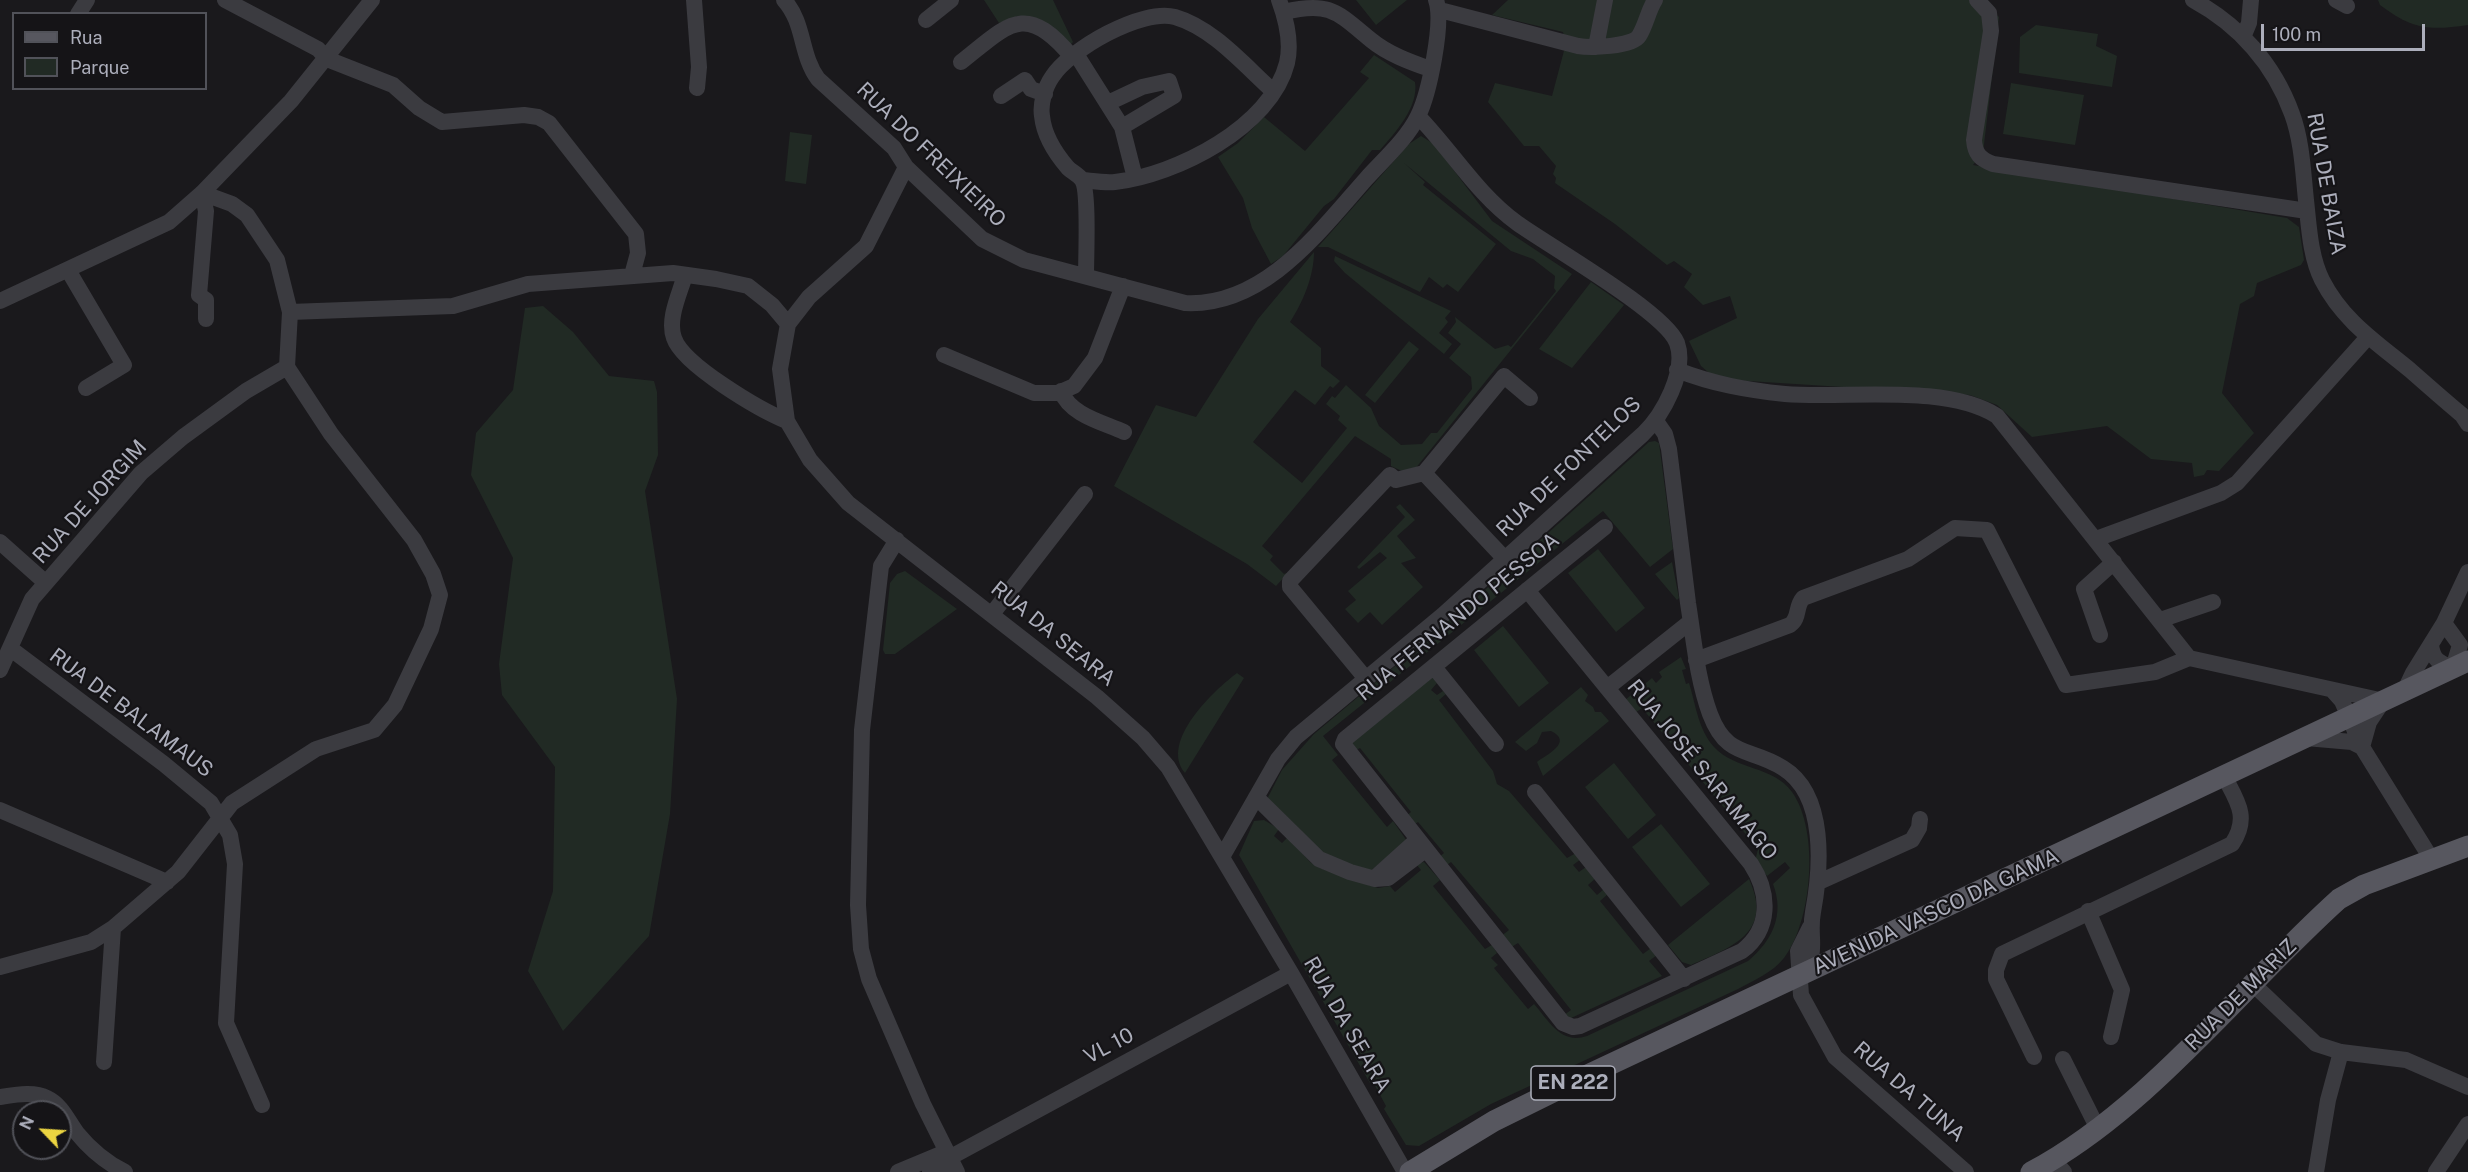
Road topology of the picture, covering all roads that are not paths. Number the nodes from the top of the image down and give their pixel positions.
1 (225, 0) edge
2 (372, 0) edge
3 (694, 0) edge
4 (784, 0) edge
5 (951, 0) edge
6 (1605, 0) edge
7 (1655, 0) edge
8 (1977, 0) edge
9 (2193, 0) edge
10 (2253, 1) edge
11 (1438, 5) edge
12 (1282, 6) edge
13 (926, 20) dead end
14 (2244, 35) junction
15 (1596, 47) junction
16 (1074, 55) junction
17 (327, 59) junction
18 (961, 62) dead end
19 (1430, 69) junction
20 (697, 88) dead end
21 (1273, 91) junction
22 (1045, 94) junction
23 (1000, 96) dead end
24 (1108, 103) junction
25 (1418, 116) junction
26 (1122, 127) junction
27 (906, 167) junction
28 (1136, 178) junction
29 (1083, 180) junction
30 (202, 193) junction
31 (2307, 211) junction
32 (68, 270) junction
33 (632, 275) junction
34 (685, 275) junction
35 (1086, 275) junction
36 (1123, 286) junction
37 (0, 301) edge
38 (290, 312) junction
39 (207, 319) dead end
40 (788, 324) junction
41 (2367, 338) junction
42 (944, 355) dead end
43 (287, 367) junction
44 (1677, 370) junction
45 (86, 388) dead end
46 (1061, 391) junction
47 (1530, 398) dead end
48 (787, 421) junction
49 (1656, 421) junction
50 (2468, 424) edge
51 (1124, 432) dead end
52 (1424, 473) junction
53 (1085, 494) dead end
54 (1605, 527) dead end
55 (2096, 539) junction
56 (897, 540) junction
57 (0, 542) edge
58 (1505, 559) junction
59 (2114, 562) junction
60 (2468, 572) edge
61 (46, 583) junction
62 (1527, 590) junction
63 (2213, 602) dead end
64 (992, 614) junction
65 (2160, 620) junction
66 (2444, 623) junction
67 (1691, 629) junction
68 (2100, 635) dead end
69 (2432, 645) junction
70 (11, 649) junction
71 (2189, 658) junction
72 (1696, 660) junction
73 (2461, 664) edge
74 (1434, 667) junction
75 (0, 670) edge
76 (1367, 680) junction
77 (2405, 690) junction
78 (2333, 691) junction
79 (1610, 692) junction
80 (2384, 701) junction
81 (2349, 717) junction
82 (2306, 738) junction
83 (1343, 744) joint
84 (1496, 744) dead end
85 (2362, 747) junction
86 (2224, 776) junction
87 (1535, 792) dead end
88 (1256, 797) junction
89 (0, 810) edge
90 (221, 817) junction
91 (1920, 819) dead end
92 (1421, 845) junction
93 (2468, 846) edge
94 (1222, 856) junction
95 (2432, 860) junction
96 (167, 882) junction
97 (1818, 882) junction
98 (2088, 911) junction
99 (113, 928) junction
100 (0, 967) edge
101 (1291, 973) junction
102 (1800, 976) junction
103 (1684, 979) junction
104 (2253, 984) junction
105 (2111, 1037) dead end
106 (2341, 1052) junction
107 (2034, 1058) dead end
108 (2063, 1059) dead end
109 (105, 1062) dead end
110 (2468, 1087) edge
111 (0, 1097) edge
112 (262, 1105) dead end
113 (2468, 1124) edge
114 (2097, 1127) junction
115 (951, 1161) edge
116 (2058, 1166) edge
117 (125, 1172) edge
118 (898, 1172) edge
119 (930, 1172) edge
120 (1405, 1172) edge
121 (1410, 1172) edge
122 (1966, 1172) edge
123 (2031, 1172) edge
124 (2316, 1172) edge
125 (2436, 1172) edge

1 - 17 street
2 - 17 street
3 - 20 street
4 - 27 street, RUA DO FREIXIEIRO
5 - 13 street
6 - 15 street
7 - 15 street
8 - 31 street
9 - 14 street, RUA DE BAIZA
10 - 14 street
11 - 15 street
11 - 19 street
12 - 19 street
12 - 21 street
14 - 31 street, RUA DE BAIZA
16 - 18 street
16 - 21 street
16 - 22 street
16 - 24 street
17 - 30 street
17 - 33 street
19 - 25 street
21 - 28 street
22 - 23 street
22 - 29 street
24 - 26 street
24 - 26 street
25 - 36 street, RUA DO FREIXIEIRO
25 - 44 street, RUA DE FONTELOS
26 - 28 street
27 - 35 street, RUA DO FREIXIEIRO
27 - 40 street, RUA DA SEARA
28 - 29 street
29 - 35 street
30 - 32 street
30 - 38 street
30 - 39 street
31 - 41 street, RUA DE BAIZA
32 - 37 street
32 - 45 street
33 - 34 street
33 - 38 street
34 - 40 street
34 - 48 street
35 - 36 street, RUA DO FREIXIEIRO
36 - 46 street
38 - 43 street
40 - 48 street, RUA DA SEARA
41 - 50 street, RUA DE BAIZA
41 - 55 street
42 - 46 street
43 - 61 street, RUA DE JORGIM
43 - 90 street
44 - 49 street, RUA DE FONTELOS
44 - 55 street
46 - 51 street
47 - 52 street
48 - 56 street, RUA DA SEARA
49 - 58 street, RUA DE FONTELOS
49 - 67 street, RUA DA TUNA
52 - 58 street
52 - 76 street
53 - 64 street
54 - 62 street, RUA FERNANDO PESSOA
55 - 59 street
56 - 64 street, RUA DA SEARA
56 - 115 street
57 - 61 street
58 - 76 street, RUA DE FONTELOS
59 - 65 street
59 - 68 street
60 - 66 street
61 - 70 street, RUA DE JORGIM
62 - 74 street, RUA FERNANDO PESSOA
62 - 79 street, RUA JOSÉ SARAMAGO
63 - 65 street
64 - 94 street, RUA DA SEARA
65 - 71 street
66 - 69 street
66 - 73 street
67 - 72 street, RUA DA TUNA
67 - 79 street
69 - 73 street
69 - 77 street
70 - 75 street, RUA DE JORGIM
70 - 90 street, RUA DE BALAMAUS
71 - 72 street
71 - 78 street
72 - 97 street, RUA DA TUNA
73 - 77 main road, AVENIDA VASCO DA GAMA / EN 222
74 - 83 street, RUA FERNANDO PESSOA
74 - 84 street
76 - 88 street, RUA DE FONTELOS
77 - 80 main road, AVENIDA VASCO DA GAMA / EN 222
78 - 80 street
78 - 81 street
79 - 103 street, RUA JOSÉ SARAMAGO
80 - 81 main road, AVENIDA VASCO DA GAMA / EN 222
80 - 85 street
81 - 82 main road, AVENIDA VASCO DA GAMA / EN 222
81 - 85 street
82 - 85 street
82 - 86 main road, AVENIDA VASCO DA GAMA / EN 222
83 - 92 street, RUA JOSÉ SARAMAGO
85 - 95 street
86 - 98 street
86 - 102 main road, AVENIDA VASCO DA GAMA / EN 222
87 - 103 street
88 - 92 street
88 - 94 street, RUA DE FONTELOS
89 - 96 street
90 - 96 street
90 - 112 street, RUA DE BALAMAUS
91 - 97 street
92 - 103 street, RUA JOSÉ SARAMAGO
93 - 95 main road, RUA DE MARIZ
94 - 101 street, RUA DA SEARA
95 - 104 main road, RUA DE MARIZ
96 - 99 street
97 - 102 street, RUA DA TUNA
98 - 105 street
98 - 107 street
99 - 100 street
99 - 109 street
101 - 115 street, VL 10
101 - 120 street, RUA DA SEARA
102 - 121 main road, AVENIDA VASCO DA GAMA / EN 222
102 - 122 street, RUA DA TUNA
104 - 106 street
104 - 114 main road, RUA DE MARIZ
106 - 110 street
106 - 124 street
108 - 114 street
111 - 117 street
113 - 125 street
114 - 116 main road, RUA DE MARIZ
115 - 118 street
115 - 119 street
116 - 123 main road, RUA DE MARIZ

